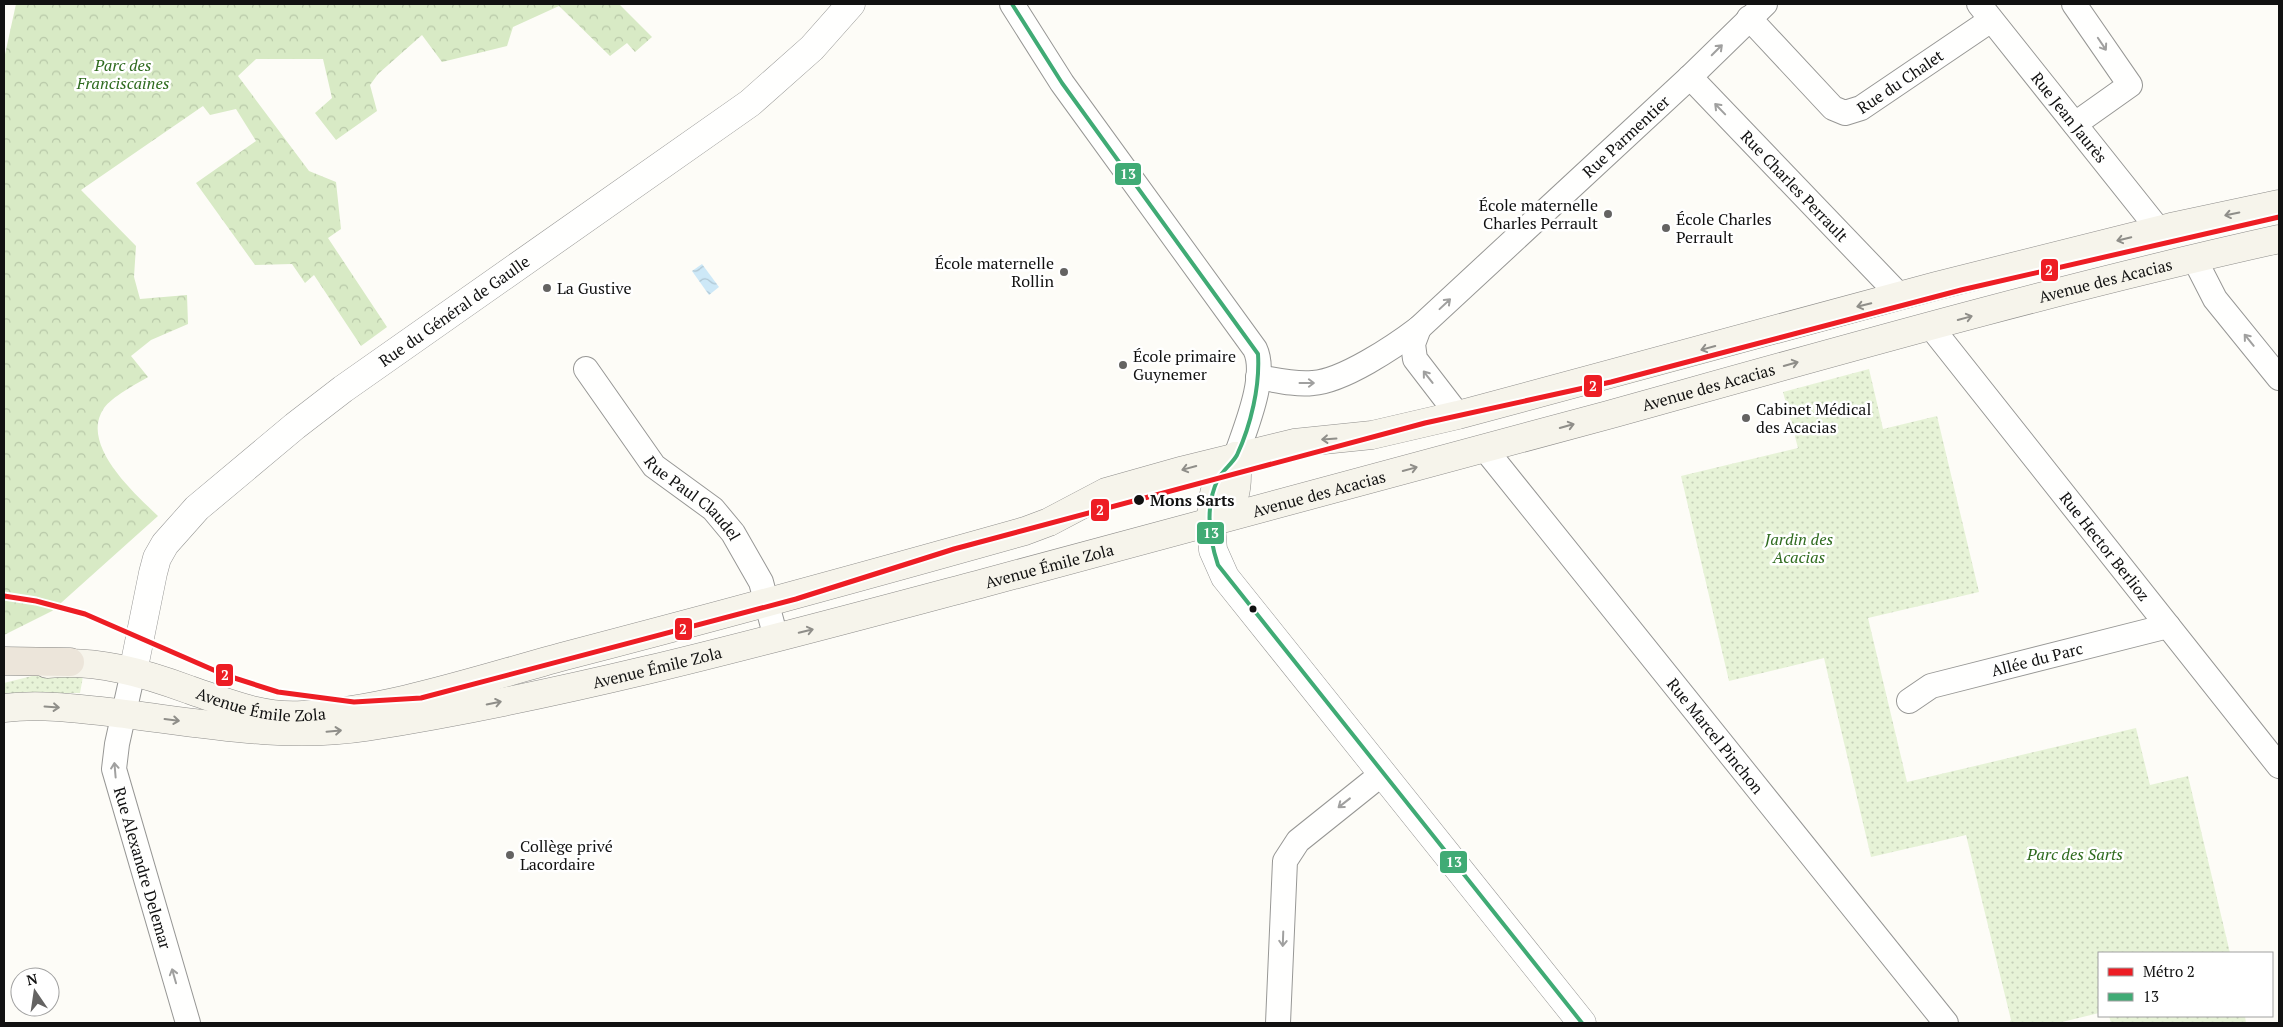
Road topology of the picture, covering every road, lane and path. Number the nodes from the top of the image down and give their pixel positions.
1 (851, 4) edge
2 (1012, 4) edge
3 (2074, 4) edge
4 (1757, 11) edge
5 (1985, 12) edge
6 (1690, 77) junction
7 (2075, 124) junction
8 (2279, 204) edge
9 (2160, 230) junction
10 (2279, 239) edge
11 (2183, 261) junction
12 (1900, 296) junction
13 (1931, 327) junction
14 (1419, 328) junction
15 (586, 369) dead end
16 (1258, 377) junction
17 (2279, 378) edge
18 (1458, 415) junction
19 (1485, 449) junction
20 (1236, 456) junction
21 (1211, 524) junction
22 (767, 603) junction
23 (2168, 626) junction
24 (776, 638) junction
25 (4, 661) edge
26 (70, 662) junction
27 (4, 672) edge
28 (133, 672) junction
29 (1909, 701) dead end
30 (4, 708) edge
31 (124, 714) junction
32 (2279, 766) edge
33 (1383, 773) junction
34 (188, 1023) edge
35 (1278, 1023) edge
36 (1582, 1023) edge
37 (1946, 1023) edge

1 - 28 street, Rue du Général de Gaulle
2 - 16 street
3 -> 7 street
4 - 5 street, Rue du Chalet
6 -> 4 street, Rue Parmentier
5 - 7 street, Rue Jean Jaurès
12 -> 6 street, Rue Charles Perrault
14 -> 6 street, Rue Parmentier
7 - 9 street, Rue Jean Jaurès
8 -> 9 main road
9 - 11 main road, Rue Jean Jaurès
9 -> 12 main road
10 - 11 main road, Avenue des Acacias
13 -> 11 main road, Avenue des Acacias
17 -> 11 street, Rue Jean Jaurès
12 - 13 main road
12 -> 18 main road
19 -> 13 main road, Avenue des Acacias
13 - 23 street, Rue Hector Berlioz
16 -> 14 street, Rue Parmentier
18 -> 14 street
15 - 22 street, Rue Paul Claudel
16 - 20 street
18 - 19 main road
18 -> 20 main road
21 -> 19 main road, Avenue des Acacias
19 - 37 street, Rue Marcel Pinchon
20 - 21 main road
20 -> 22 main road, Avenue Émile Zola
24 -> 21 main road, Avenue Émile Zola
21 - 33 street
22 - 24 street, Rue Paul Claudel
22 - 28 main road, Avenue Émile Zola
23 - 29 street, Allée du Parc
23 - 32 street, Rue Hector Berlioz
31 -> 24 main road, Avenue Émile Zola
25 - 26 highway
26 - 27 main road, Avenue Émile Zola
26 - 28 main road, Avenue Émile Zola
28 - 31 street, Rue Alexandre Delemar
30 -> 31 main road, Avenue Émile Zola
34 -> 31 street, Rue Alexandre Delemar
33 -> 35 street
33 - 36 street

